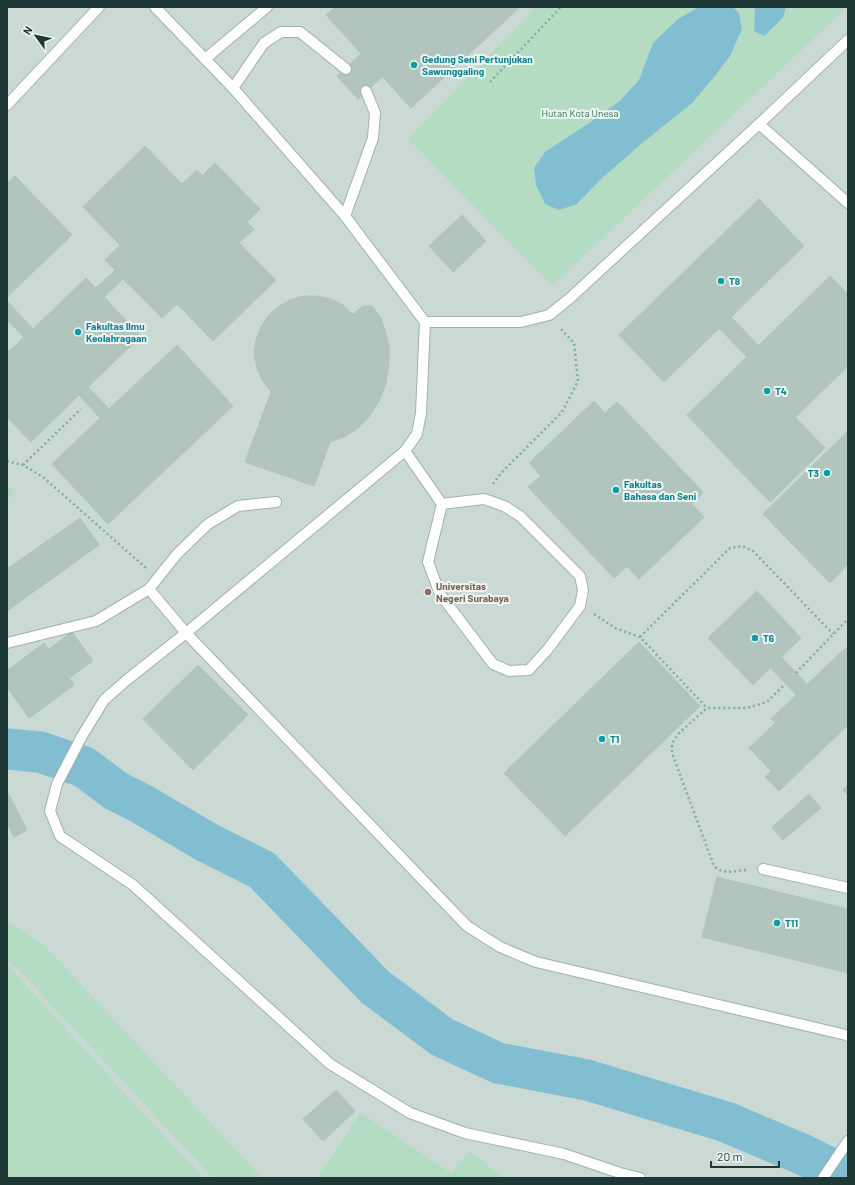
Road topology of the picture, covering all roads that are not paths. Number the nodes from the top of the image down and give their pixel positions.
1 (99, 7) edge
2 (155, 7) edge
3 (268, 7) edge
4 (848, 40) edge
5 (205, 59) junction
6 (346, 69) dead end
7 (232, 88) junction
8 (366, 91) dead end
9 (7, 105) edge
10 (759, 124) junction
11 (848, 203) edge
12 (345, 216) junction
13 (425, 322) junction
14 (405, 451) junction
15 (276, 502) dead end
16 (442, 504) junction
17 (149, 589) junction
18 (186, 633) junction
19 (7, 643) edge
20 (763, 869) road end
21 (848, 888) edge
22 (848, 1036) edge
23 (846, 1143) edge
24 (618, 1176) edge
25 (640, 1178) edge
26 (823, 1178) edge

1 - 9 lane
2 - 5 lane
3 - 5 lane
4 - 10 lane
5 - 7 lane
6 - 7 lane
7 - 12 lane
8 - 12 lane
10 - 11 lane
10 - 13 lane
12 - 13 lane
13 - 14 lane
14 - 16 lane
14 - 18 lane
15 - 17 lane
16 - 16 lane
17 - 18 lane
17 - 19 lane
18 - 22 lane
18 - 24 lane
20 - 21 lane
23 - 26 lane
24 - 25 lane

